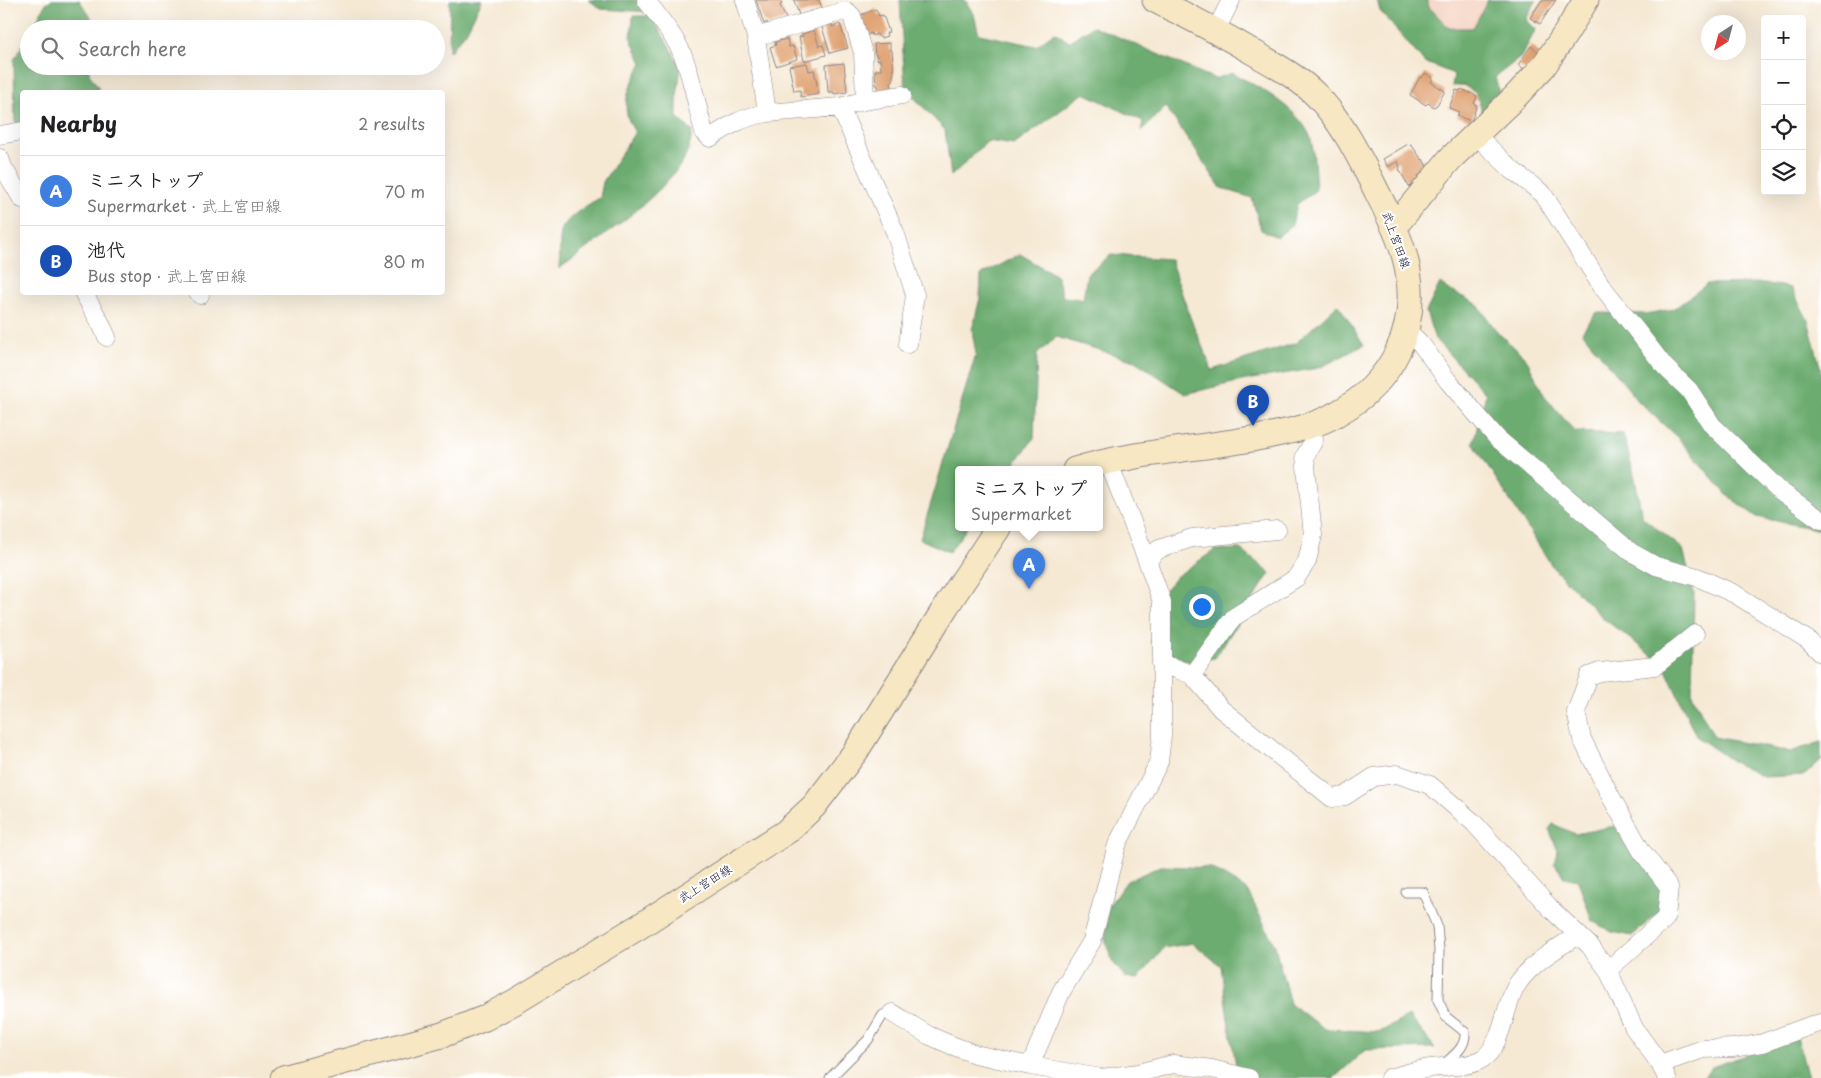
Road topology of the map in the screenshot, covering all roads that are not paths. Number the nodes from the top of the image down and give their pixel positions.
1 (646, 0) edge
2 (745, 0) edge
3 (1155, 0) edge
4 (1232, 0) edge
5 (1586, 0) edge
6 (1216, 30) junction
7 (756, 37) junction
8 (902, 95) dead end
9 (862, 101) junction
10 (840, 107) junction
11 (767, 112) junction
12 (20, 131) edge
13 (1475, 134) junction
14 (0, 135) edge
15 (0, 158) edge
16 (20, 196) edge
17 (1394, 227) junction
18 (85, 295) edge
19 (1405, 334) junction
20 (107, 337) dead end
21 (908, 344) dead end
22 (1312, 425) junction
23 (1108, 461) junction
24 (1090, 466) edge
25 (1821, 520) edge
26 (1277, 530) dead end
27 (996, 531) edge
28 (1147, 560) junction
29 (1695, 634) dead end
30 (1821, 653) edge
31 (1161, 663) junction
32 (1192, 675) junction
33 (1406, 892) dead end
34 (1578, 936) junction
35 (1608, 970) junction
36 (892, 1013) joint
37 (1821, 1023) edge
38 (1030, 1066) junction
39 (1440, 1067) junction
40 (1664, 1071) edge
41 (1459, 1072) edge
42 (283, 1078) edge
43 (830, 1078) edge
44 (1249, 1078) edge
45 (1389, 1078) edge

1 - 11 street
2 - 7 street
3 - 6 main road, 武上宮田線
4 - 6 street
5 - 13 main road
6 - 17 main road, 武上宮田線
7 - 9 street
7 - 11 street
8 - 9 street
9 - 10 street
10 - 11 street
10 - 21 street
12 - 14 street
13 - 17 main road
13 - 25 street
15 - 16 street
17 - 19 main road, 武上宮田線
18 - 20 street
19 - 22 main road, 武上宮田線
19 - 30 street
22 - 23 main road, 武上宮田線
22 - 32 street
23 - 24 main road, 武上宮田線
23 - 28 street
26 - 28 street
27 - 42 main road, 武上宮田線
28 - 31 street
29 - 35 street
31 - 32 street
31 - 38 street
32 - 34 street
33 - 39 lane
34 - 35 street
34 - 41 street
35 - 40 street
36 - 38 street
36 - 43 lane
37 - 40 street
38 - 44 street
39 - 41 street
39 - 45 street

